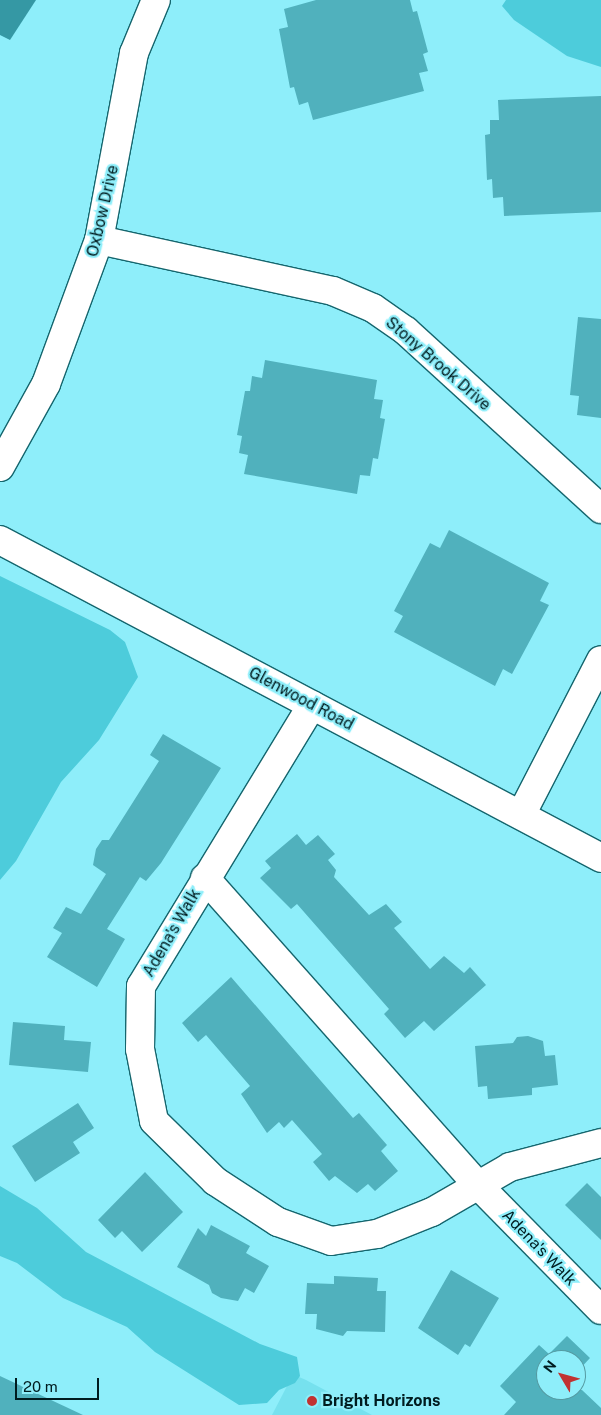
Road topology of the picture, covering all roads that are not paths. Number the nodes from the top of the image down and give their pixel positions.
1 (156, 0) edge
2 (99, 240) junction
3 (0, 468) edge
4 (601, 509) edge
5 (0, 540) edge
6 (601, 660) edge
7 (312, 705) junction
8 (521, 814) junction
9 (601, 858) edge
10 (205, 878) junction
11 (601, 1143) edge
12 (478, 1186) junction
13 (601, 1310) edge

1 - 2 street, Oxbow Drive
2 - 3 street, Oxbow Drive
2 - 4 street, Stony Brook Drive
5 - 7 street, Glenwood Road
6 - 8 street
7 - 8 street, Glenwood Road
7 - 10 street, Adena's Walk
8 - 9 street, Glenwood Road
10 - 12 street, Adena's Walk
10 - 12 street, Adena's Walk
11 - 12 street, Adena's Walk
12 - 13 street, Adena's Walk

